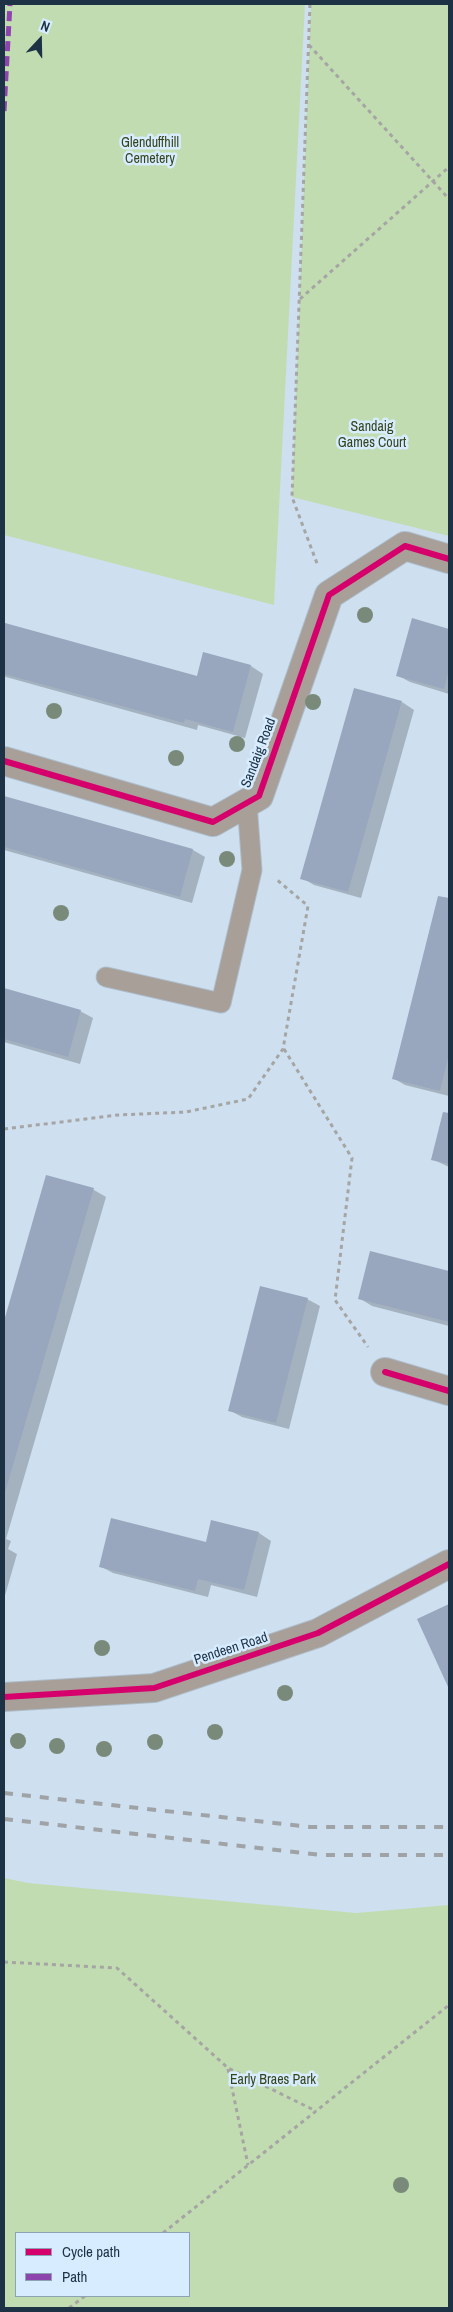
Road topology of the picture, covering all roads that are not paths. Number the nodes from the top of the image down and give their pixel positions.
1 (449, 559) edge
2 (4, 761) edge
3 (247, 803) junction
4 (106, 977) dead end
5 (385, 1372) road end
6 (449, 1390) edge
7 (449, 1564) edge
8 (4, 1697) edge

1 - 3 street, Sandaig Road
2 - 3 street, Sandaig Road
3 - 4 lane
5 - 6 street
7 - 8 street, Pendeen Road

